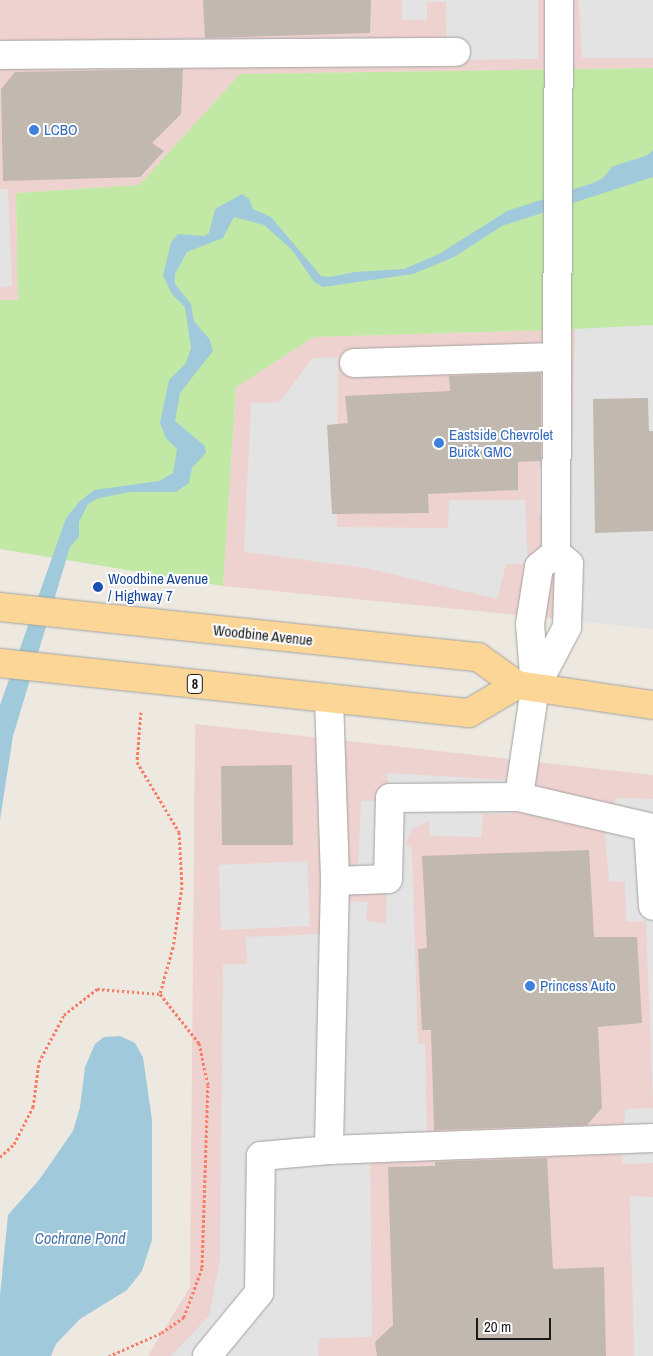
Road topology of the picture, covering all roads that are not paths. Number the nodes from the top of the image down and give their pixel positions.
1 (558, 0) edge
2 (456, 52) dead end
3 (0, 55) edge
4 (557, 357) junction
5 (354, 363) dead end
6 (556, 553) junction
7 (0, 608) edge
8 (0, 663) edge
9 (526, 687) junction
10 (329, 698) junction
11 (653, 705) edge
12 (519, 797) junction
13 (650, 828) edge
14 (335, 881) junction
15 (653, 906) edge
16 (653, 1138) edge
17 (329, 1150) junction
18 (206, 1356) edge

1 - 4 lane
2 - 3 lane
4 - 5 lane
4 - 6 lane
6 - 9 lane
6 - 9 lane
7 - 9 main road, Woodbine Avenue
8 - 10 main road, 8
9 - 10 main road, 8
9 - 11 main road, Woodbine Avenue
9 - 12 lane
10 - 14 lane
12 - 13 lane
12 - 14 lane
13 - 15 lane
14 - 17 lane
16 - 17 lane
17 - 18 lane

